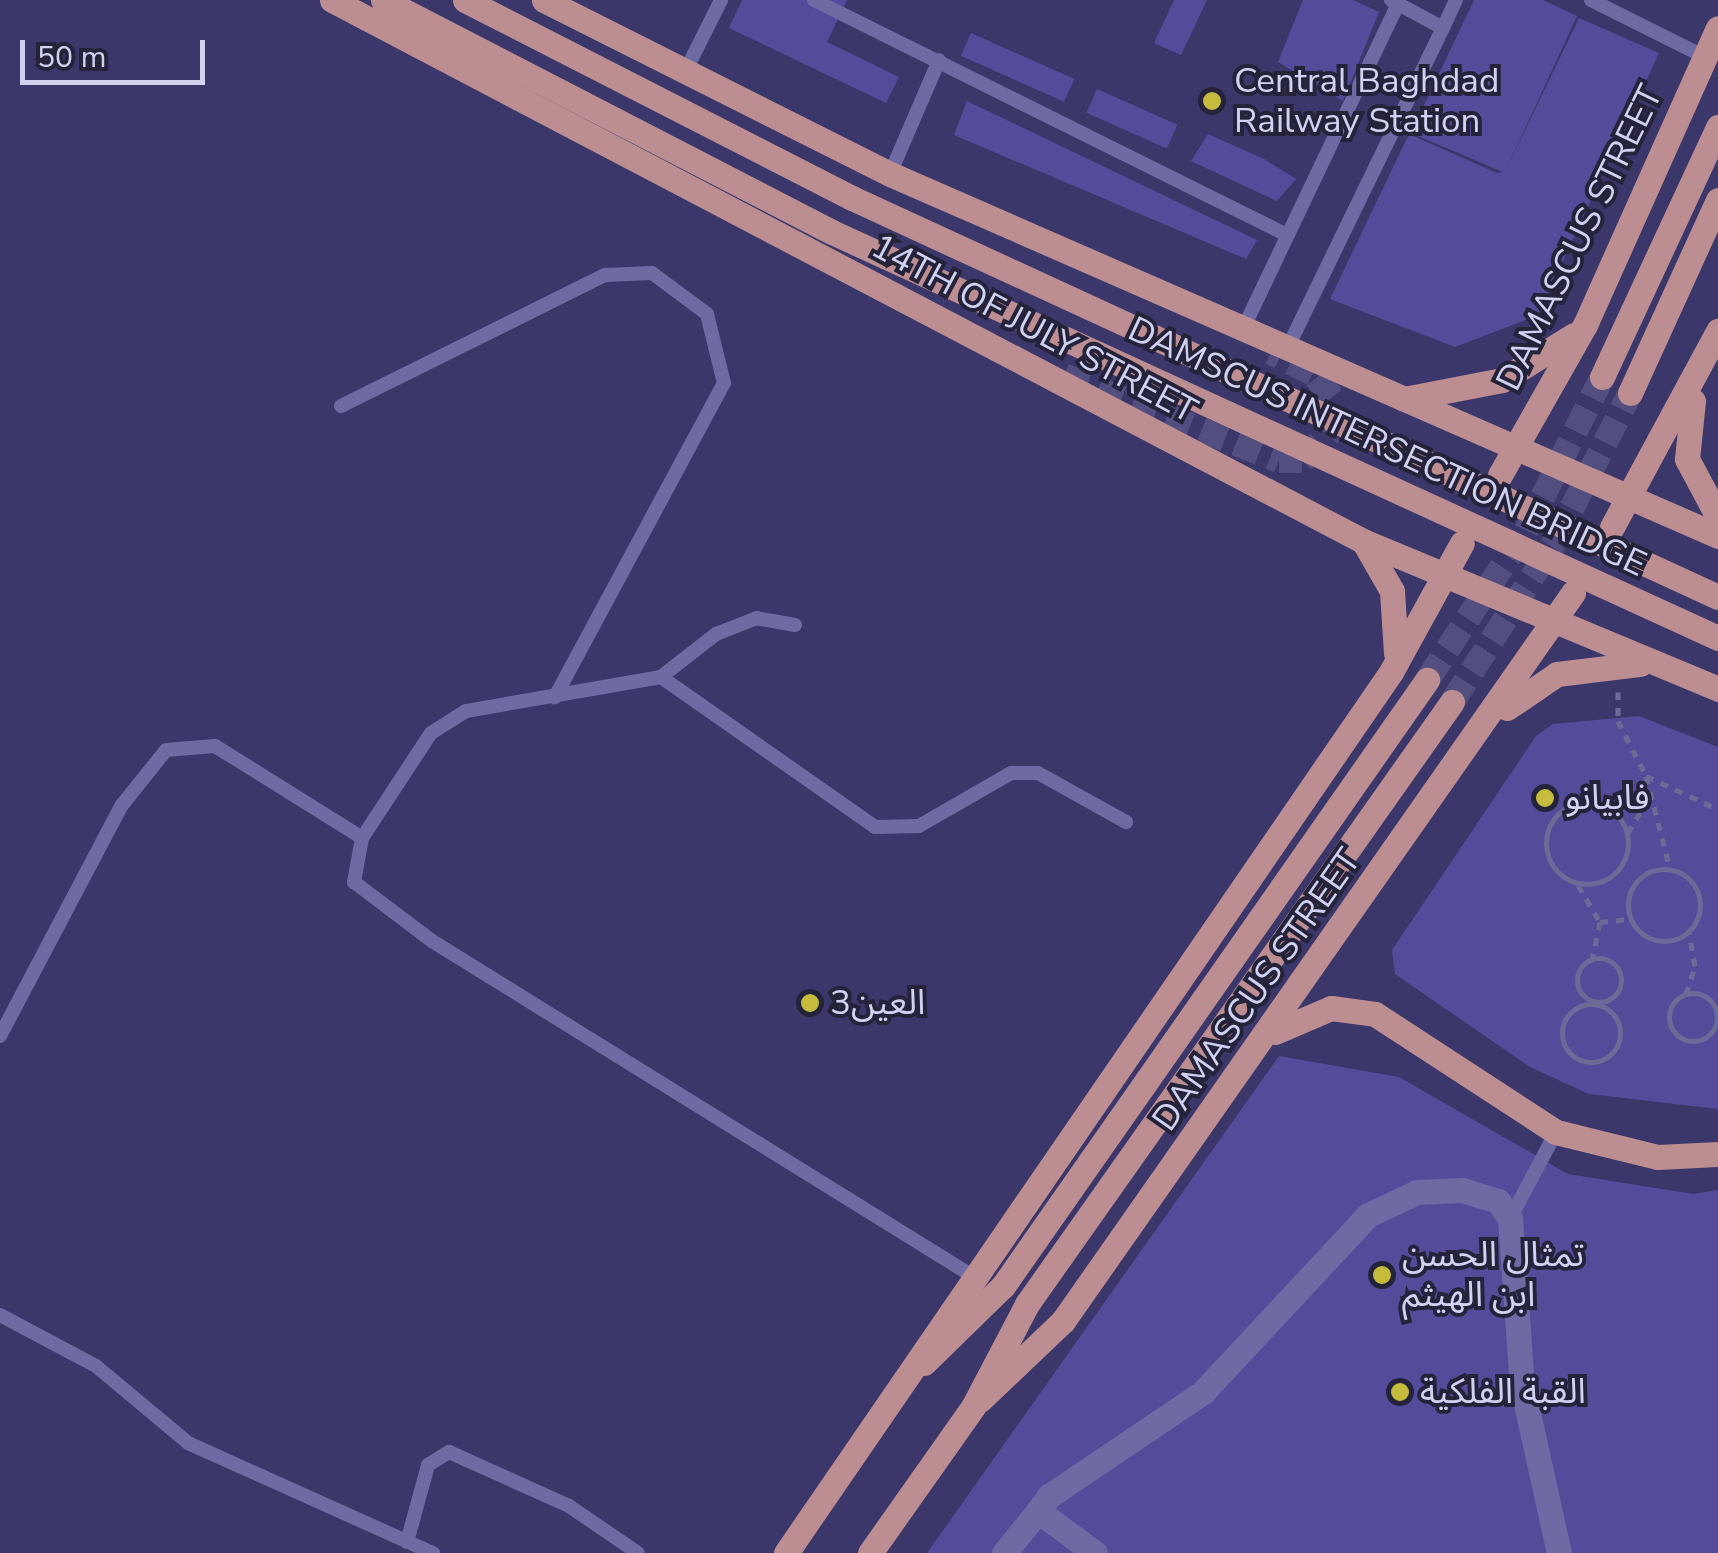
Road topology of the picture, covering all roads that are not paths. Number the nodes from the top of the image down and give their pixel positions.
1 (332, 0) edge
2 (383, 0) edge
3 (465, 0) edge
4 (544, 0) edge
5 (721, 0) edge
6 (814, 0) edge
7 (1456, 0) edge
8 (1591, 0) edge
9 (1394, 2) edge
10 (1443, 28) junction
11 (1718, 28) edge
12 (1706, 57) junction
13 (939, 60) junction
14 (684, 74) junction
15 (1718, 126) edge
16 (890, 174) junction
17 (1718, 200) edge
18 (1288, 235) junction
19 (1584, 325) junction
20 (1243, 329) junction
21 (1718, 330) edge
22 (1288, 347) junction
23 (1602, 378) tunnel mouth
24 (1695, 386) junction
25 (1630, 392) tunnel mouth
26 (1403, 399) junction
27 (341, 406) dead end
28 (1514, 449) junction
29 (1500, 476) dead end
30 (1628, 497) junction
31 (1718, 517) edge
32 (1612, 527) dead end
33 (1718, 536) edge
34 (1363, 542) junction
35 (1462, 542) dead end
36 (1444, 575) junction
37 (1573, 593) dead end
38 (1718, 597) edge
39 (1553, 623) junction
40 (795, 625) dead end
41 (1718, 638) edge
42 (1655, 664) junction
43 (1391, 672) junction
44 (661, 677) junction
45 (1426, 680) tunnel mouth
46 (1718, 689) edge
47 (555, 697) junction
48 (1452, 702) tunnel mouth
49 (1488, 724) junction
50 (1126, 822) dead end
51 (362, 838) junction
52 (1270, 1034) junction
53 (0, 1036) edge
54 (1556, 1132) junction
55 (1718, 1154) edge
56 (1510, 1218) junction
57 (970, 1275) junction
58 (0, 1314) edge
59 (917, 1370) junction
60 (973, 1407) junction
61 (1038, 1511) junction
62 (407, 1542) junction
63 (432, 1553) edge
64 (638, 1553) edge
65 (786, 1553) edge
66 (870, 1553) edge
67 (1004, 1553) edge
68 (1095, 1553) edge
69 (1559, 1553) edge

1 - 34 main road, 14TH OF JULY STREET
2 - 41 main road, DAMSCUS INTERSECTION BRIDGE
3 - 38 main road, DAMSCUS INTERSECTION BRIDGE
4 - 14 main road, 14TH OF JULY STREET
5 - 14 lane
6 - 13 lane
7 - 10 lane
8 - 12 lane
9 - 10 lane
9 - 18 lane
10 - 22 lane
11 - 12 main road, DAMASCUS STREET
12 - 19 main road, DAMASCUS STREET
13 - 16 lane
13 - 18 lane
14 - 16 main road, 14TH OF JULY STREET
15 - 23 main road
16 - 20 main road, 14TH OF JULY STREET
17 - 25 main road
18 - 20 lane
19 - 26 main road
19 - 28 main road, DAMASCUS STREET
20 - 22 main road, 14TH OF JULY STREET
21 - 24 main road
22 - 26 main road, 14TH OF JULY STREET
24 - 30 main road
24 - 31 main road
26 - 28 main road, 14TH OF JULY STREET
27 - 47 lane
28 - 29 main road, DAMASCUS STREET
28 - 30 main road, 14TH OF JULY STREET
30 - 32 main road
30 - 33 main road, 14TH OF JULY STREET
34 - 36 main road, 14TH OF JULY STREET
34 - 43 main road
35 - 36 main road, DAMASCUS STREET
36 - 39 main road, 14TH OF JULY STREET
36 - 43 main road, DAMASCUS STREET
37 - 39 main road, DAMASCUS STREET
39 - 42 main road, 14TH OF JULY STREET
39 - 49 main road, DAMASCUS STREET
40 - 44 lane
42 - 46 main road, 14TH OF JULY STREET
42 - 49 main road
43 - 57 main road, DAMASCUS STREET
44 - 47 lane
44 - 50 lane
45 - 59 main road, DAMASCUS STREET
47 - 51 lane
48 - 60 main road, DAMASCUS STREET
49 - 52 main road, DAMASCUS STREET
51 - 53 lane
51 - 57 lane
52 - 54 main road
52 - 60 main road, DAMASCUS STREET
54 - 55 main road
54 - 56 lane
56 - 61 street
56 - 69 street
57 - 59 main road, DAMASCUS STREET
58 - 62 lane
59 - 65 main road, DAMASCUS STREET
60 - 66 main road, DAMASCUS STREET
61 - 67 street
61 - 68 street
62 - 63 lane
62 - 64 lane

